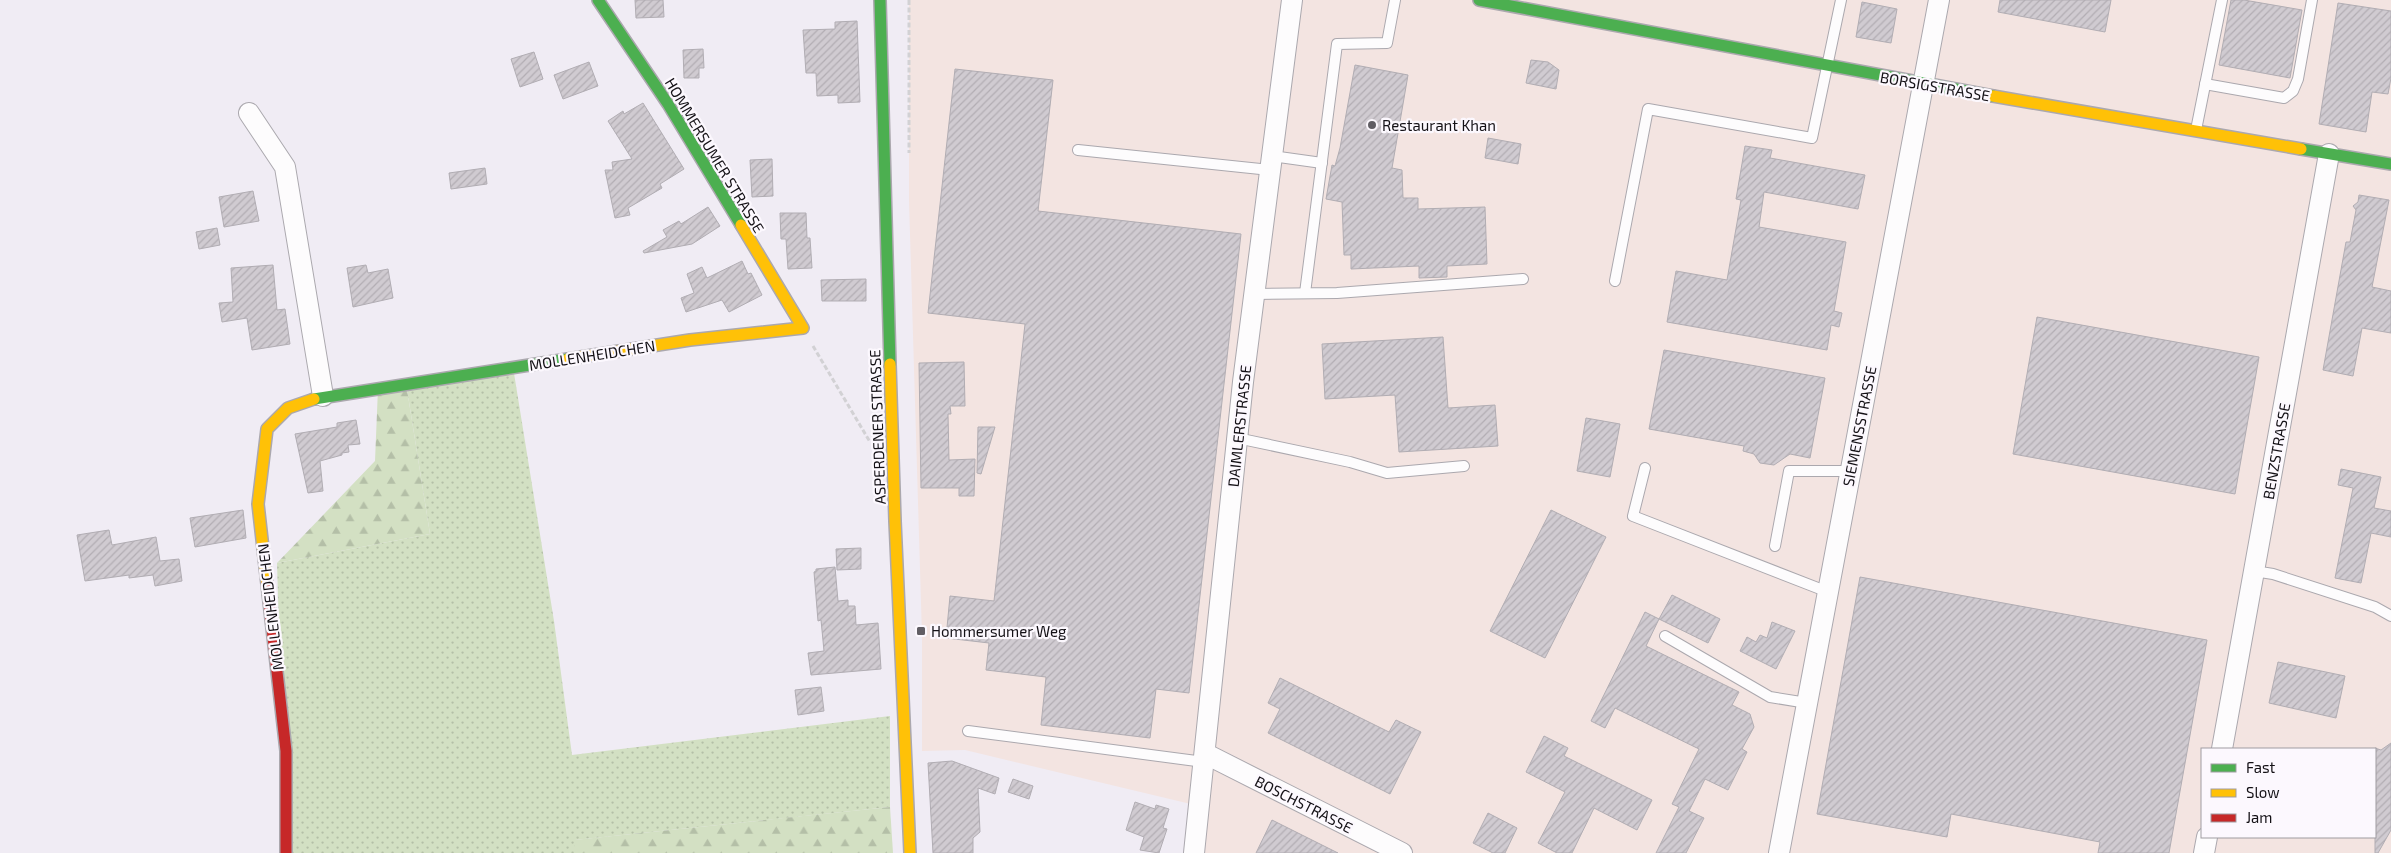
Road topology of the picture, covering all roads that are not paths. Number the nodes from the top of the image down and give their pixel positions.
1 (598, 0) edge
2 (880, 0) edge
3 (896, 0) edge
4 (1292, 0) edge
5 (1395, 0) edge
6 (1480, 0) edge
7 (1841, 0) edge
8 (1939, 0) edge
9 (2222, 0) edge
10 (2312, 0) edge
11 (881, 22) junction
12 (1827, 66) junction
13 (1923, 84) junction
14 (2205, 84) junction
15 (249, 113) dead end
16 (2196, 131) junction
17 (1078, 150) dead end
18 (2329, 154) junction
19 (2390, 162) edge
20 (1271, 163) junction
21 (1322, 163) junction
22 (1523, 279) dead end
23 (1615, 282) dead end
24 (1305, 293) junction
25 (1254, 294) junction
26 (803, 328) joint
27 (323, 396) junction
28 (1237, 438) junction
29 (1464, 466) dead end
30 (1645, 468) dead end
31 (1850, 471) junction
32 (1775, 546) dead end
33 (2254, 572) junction
34 (1828, 592) junction
35 (2391, 616) edge
36 (1665, 636) dead end
37 (1807, 703) junction
38 (968, 731) dead end
39 (2222, 748) edge
40 (1205, 758) junction
41 (2207, 838) edge
42 (286, 853) edge
43 (910, 853) edge
44 (1194, 853) edge
45 (1402, 853) edge
46 (1779, 853) edge
47 (2204, 853) edge

1 - 26 street, HOMMERSUMER STRASSE
2 - 11 street, ASPERDENER STRASSE
3 - 11 street
4 - 20 street, DAIMLERSTRASSE
5 - 21 lane
6 - 12 street, BORSIGSTRASSE
7 - 12 lane
8 - 13 street, SIEMENSSTRASSE
9 - 14 lane
10 - 14 lane
11 - 43 street, ASPERDENER STRASSE
12 - 13 street, BORSIGSTRASSE
12 - 23 lane
13 - 16 street, BORSIGSTRASSE
13 - 31 street, SIEMENSSTRASSE
14 - 16 lane
15 - 27 street
16 - 18 street, BORSIGSTRASSE
17 - 20 lane
18 - 19 street, BORSIGSTRASSE
18 - 33 street, BENZSTRASSE
20 - 21 lane
20 - 25 street, DAIMLERSTRASSE
21 - 24 lane
22 - 24 lane
24 - 25 lane
25 - 28 street, DAIMLERSTRASSE
26 - 27 street, MOLLENHEIDCHEN
27 - 42 street, MOLLENHEIDCHEN
28 - 29 lane
28 - 40 street, DAIMLERSTRASSE
30 - 34 lane
31 - 32 lane
31 - 34 street, SIEMENSSTRASSE
33 - 35 lane
33 - 39 street, BENZSTRASSE
34 - 37 street, SIEMENSSTRASSE
36 - 37 lane
37 - 46 street, SIEMENSSTRASSE
38 - 40 lane
40 - 44 street, DAIMLERSTRASSE
40 - 45 street, BOSCHSTRASSE
41 - 47 street

